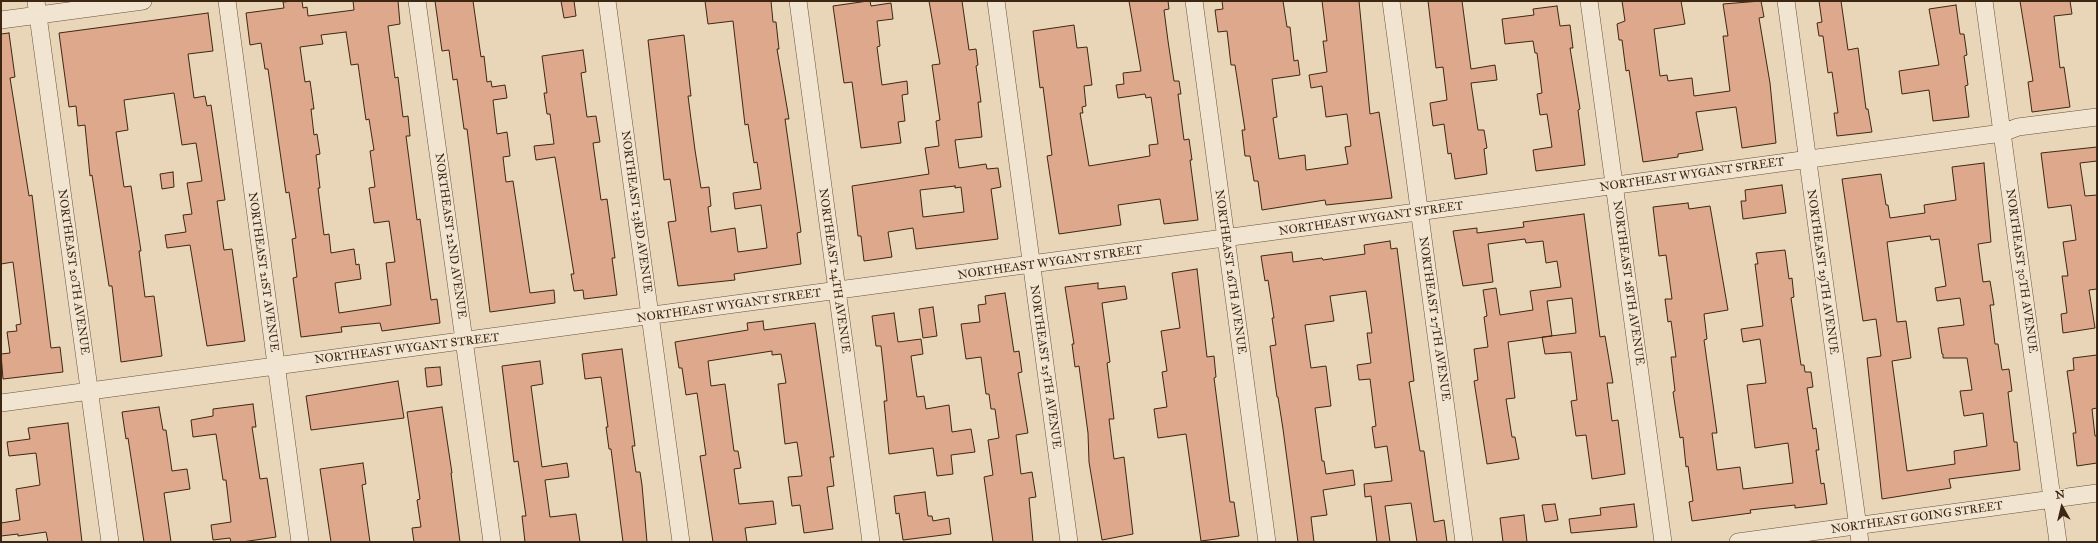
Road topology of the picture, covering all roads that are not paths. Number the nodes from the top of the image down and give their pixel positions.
1 (143, 1) edge
2 (227, 1) edge
3 (418, 1) edge
4 (607, 1) edge
5 (798, 1) edge
6 (996, 1) edge
7 (1194, 1) edge
8 (1391, 1) edge
9 (1589, 1) edge
10 (1786, 1) edge
11 (1984, 1) edge
12 (37, 8) edge
13 (1, 20) edge
14 (2097, 117) edge
15 (2002, 133) junction
16 (1806, 160) junction
17 (1615, 186) junction
18 (1420, 211) junction
19 (1225, 239) junction
20 (1031, 266) junction
21 (837, 291) junction
22 (651, 317) junction
23 (465, 342) junction
24 (276, 366) junction
25 (89, 391) junction
26 (1, 403) edge
27 (2097, 493) edge
28 (2052, 499) junction
29 (1859, 534) edge
30 (110, 542) edge
31 (300, 542) edge
32 (492, 542) edge
33 (681, 542) edge
34 (871, 542) edge
35 (1068, 542) edge
36 (1267, 542) edge
37 (1464, 542) edge
38 (1663, 542) edge
39 (1738, 542) edge
40 (2058, 542) edge

1 - 12 street
2 - 24 street, NORTHEAST 21ST AVENUE
3 - 23 street, NORTHEAST 22ND AVENUE
4 - 22 street, NORTHEAST 23RD AVENUE
5 - 21 street, NORTHEAST 24TH AVENUE
6 - 20 street, NORTHEAST 25TH AVENUE
7 - 19 street, NORTHEAST 26TH AVENUE
8 - 18 street, NORTHEAST 27TH AVENUE
9 - 17 street, NORTHEAST 28TH AVENUE
10 - 16 street, NORTHEAST 29TH AVENUE
11 - 15 street, NORTHEAST 30TH AVENUE
12 - 13 street
12 - 25 street, NORTHEAST 20TH AVENUE
14 - 15 street, NORTHEAST WYGANT STREET
15 - 16 street, NORTHEAST WYGANT STREET
15 - 28 street, NORTHEAST 30TH AVENUE
16 - 17 street, NORTHEAST WYGANT STREET
16 - 29 street, NORTHEAST 29TH AVENUE
17 - 18 street, NORTHEAST WYGANT STREET
17 - 38 street, NORTHEAST 28TH AVENUE
18 - 19 street, NORTHEAST WYGANT STREET
18 - 37 street, NORTHEAST 27TH AVENUE
19 - 20 street, NORTHEAST WYGANT STREET
19 - 36 street, NORTHEAST 26TH AVENUE
20 - 21 street, NORTHEAST WYGANT STREET
20 - 35 street, NORTHEAST 25TH AVENUE
21 - 22 street, NORTHEAST WYGANT STREET
21 - 34 street, NORTHEAST 24TH AVENUE
22 - 23 street, NORTHEAST WYGANT STREET
22 - 33 street, NORTHEAST 23RD AVENUE
23 - 24 street, NORTHEAST WYGANT STREET
23 - 32 street, NORTHEAST 22ND AVENUE
24 - 25 street, NORTHEAST WYGANT STREET
24 - 31 street, NORTHEAST 21ST AVENUE
25 - 26 street, NORTHEAST WYGANT STREET
25 - 30 street, NORTHEAST 20TH AVENUE
27 - 28 street, NORTHEAST GOING STREET
28 - 29 street, NORTHEAST GOING STREET
28 - 40 street, NORTHEAST 30TH AVENUE
29 - 39 street, NORTHEAST GOING STREET

